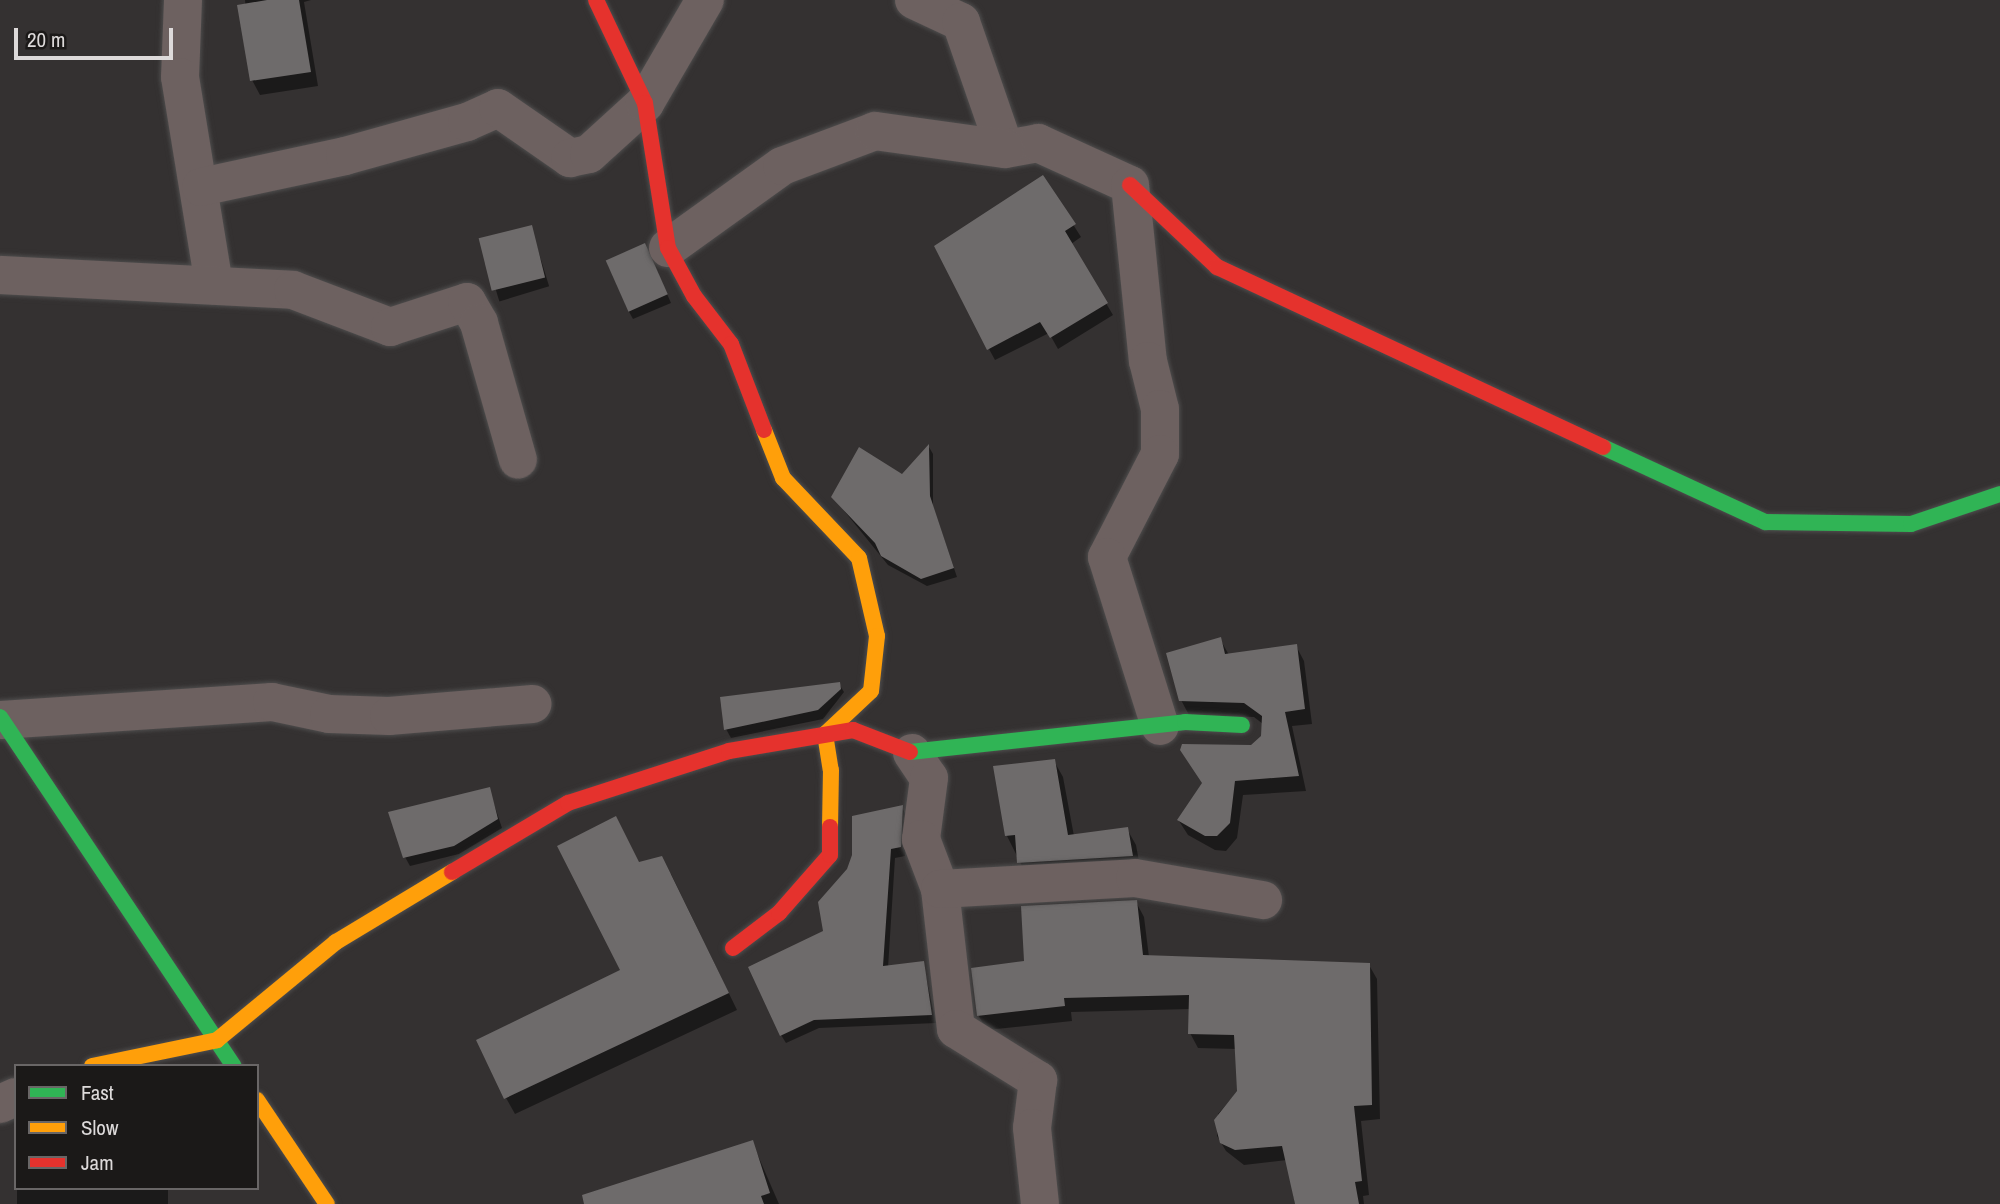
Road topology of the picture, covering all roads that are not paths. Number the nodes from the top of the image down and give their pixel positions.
1 (183, 0) edge
2 (596, 0) edge
3 (705, 0) edge
4 (914, 0) edge
5 (645, 103) junction
6 (1004, 149) junction
7 (1130, 185) junction
8 (201, 187) junction
9 (668, 248) junction
10 (0, 275) edge
11 (214, 285) junction
12 (518, 460) dead end
13 (2000, 494) edge
14 (532, 704) dead end
15 (1242, 725) dead end
16 (1160, 726) junction
17 (3, 730) edge
18 (825, 734) junction
19 (912, 753) junction
20 (940, 889) junction
21 (1263, 900) dead end
22 (733, 948) dead end
23 (217, 1040) junction
24 (102, 1064) edge
25 (233, 1064) edge
26 (259, 1103) edge
27 (327, 1204) edge
28 (1040, 1204) edge

1 - 8 street
2 - 5 street
3 - 5 street
4 - 6 street
5 - 8 street
5 - 9 street
6 - 7 street
6 - 9 street
7 - 13 street
7 - 16 street
8 - 11 street
9 - 18 street
10 - 11 street
11 - 12 street
14 - 17 street
15 - 16 street
16 - 19 street
17 - 23 street
18 - 19 street
18 - 22 street
18 - 23 street
19 - 20 street
20 - 21 street
20 - 28 street
23 - 24 street
23 - 25 street
26 - 27 street

